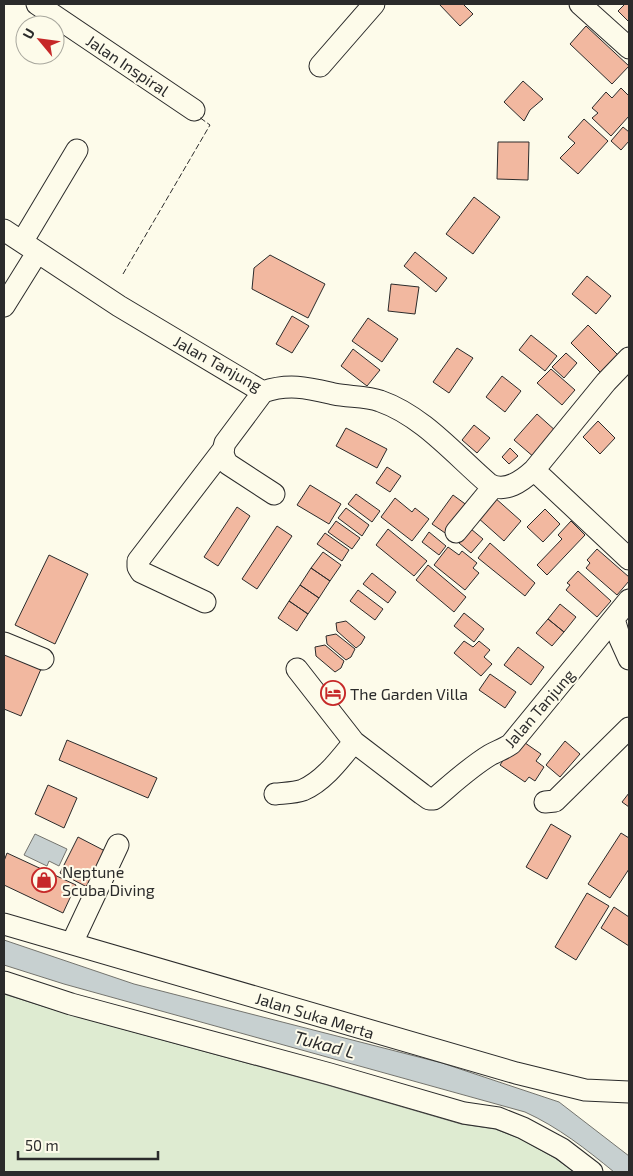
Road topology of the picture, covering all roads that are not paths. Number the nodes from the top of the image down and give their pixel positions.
1 (37, 4) edge
2 (374, 4) edge
3 (580, 4) edge
4 (629, 48) edge
5 (320, 66) dead end
6 (194, 110) dead end
7 (77, 150) dead end
8 (4, 230) edge
9 (30, 248) junction
10 (4, 306) edge
11 (629, 358) edge
12 (263, 392) junction
13 (223, 450) junction
14 (534, 470) junction
15 (493, 487) junction
16 (274, 494) dead end
17 (456, 532) dead end
18 (629, 560) edge
19 (629, 600) edge
20 (204, 602) dead end
21 (614, 620) junction
22 (4, 643) edge
23 (43, 659) dead end
24 (629, 659) edge
25 (297, 669) dead end
26 (629, 728) edge
27 (354, 742) junction
28 (275, 794) dead end
29 (545, 802) dead end
30 (118, 845) dead end
31 (4, 924) edge
32 (72, 943) junction
33 (4, 982) edge
34 (629, 1092) edge
35 (592, 1172) edge

1 - 6 street, Jalan Inspiral
2 - 5 street
3 - 4 street
7 - 9 street
8 - 9 street, Jalan Tanjung
9 - 10 street
9 - 12 street, Jalan Tanjung
11 - 14 street
12 - 13 street
12 - 15 street, Jalan Tanjung
13 - 16 street
13 - 20 street
14 - 15 street
14 - 18 street
15 - 17 street
19 - 21 street, Jalan Tanjung
21 - 24 street
21 - 27 street, Jalan Tanjung
22 - 23 street
25 - 27 street
26 - 29 street
27 - 28 street
30 - 32 street
31 - 32 street, Jalan Suka Merta
32 - 34 street, Jalan Suka Merta
33 - 35 street

